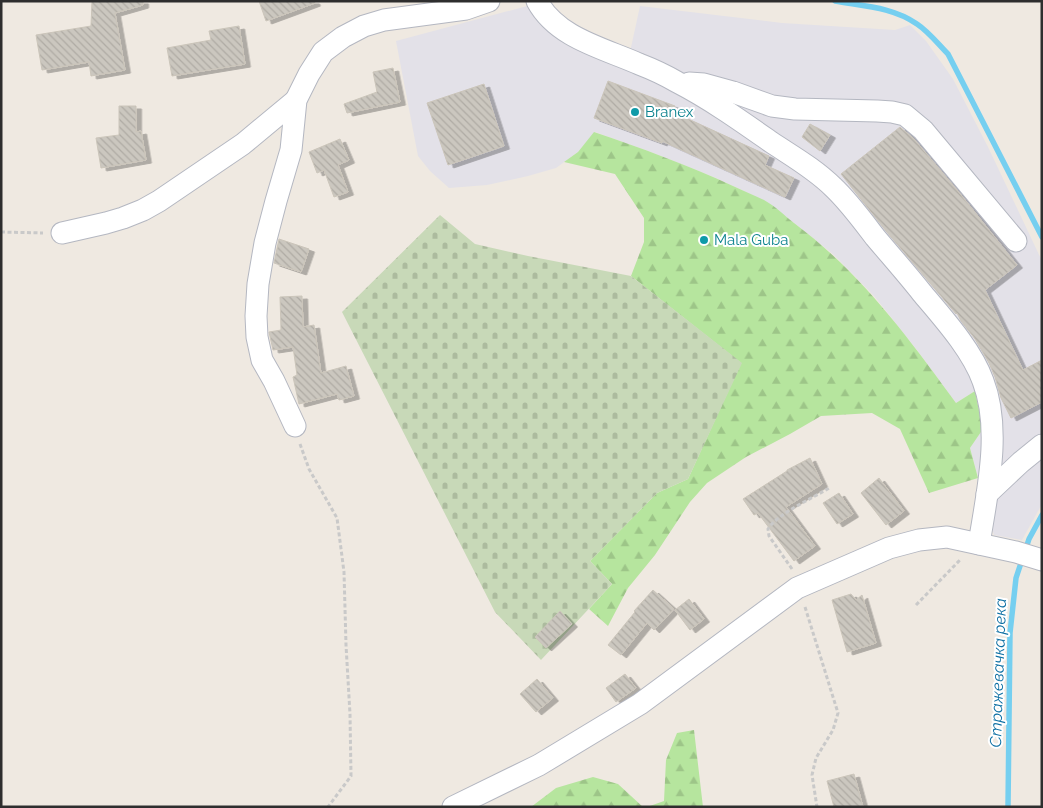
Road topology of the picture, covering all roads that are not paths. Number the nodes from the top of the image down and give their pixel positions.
1 (489, 1) edge
2 (541, 8) edge
3 (678, 82) junction
4 (296, 100) junction
5 (62, 233) road end
6 (1016, 241) dead end
7 (295, 426) road end
8 (1042, 445) edge
9 (987, 494) junction
10 (980, 544) junction
11 (1042, 560) edge
12 (453, 807) edge

1 - 4 street
2 - 3 street
3 - 6 street
3 - 9 street
4 - 5 street
4 - 7 street
8 - 9 street
9 - 10 street
10 - 11 street
10 - 12 street

